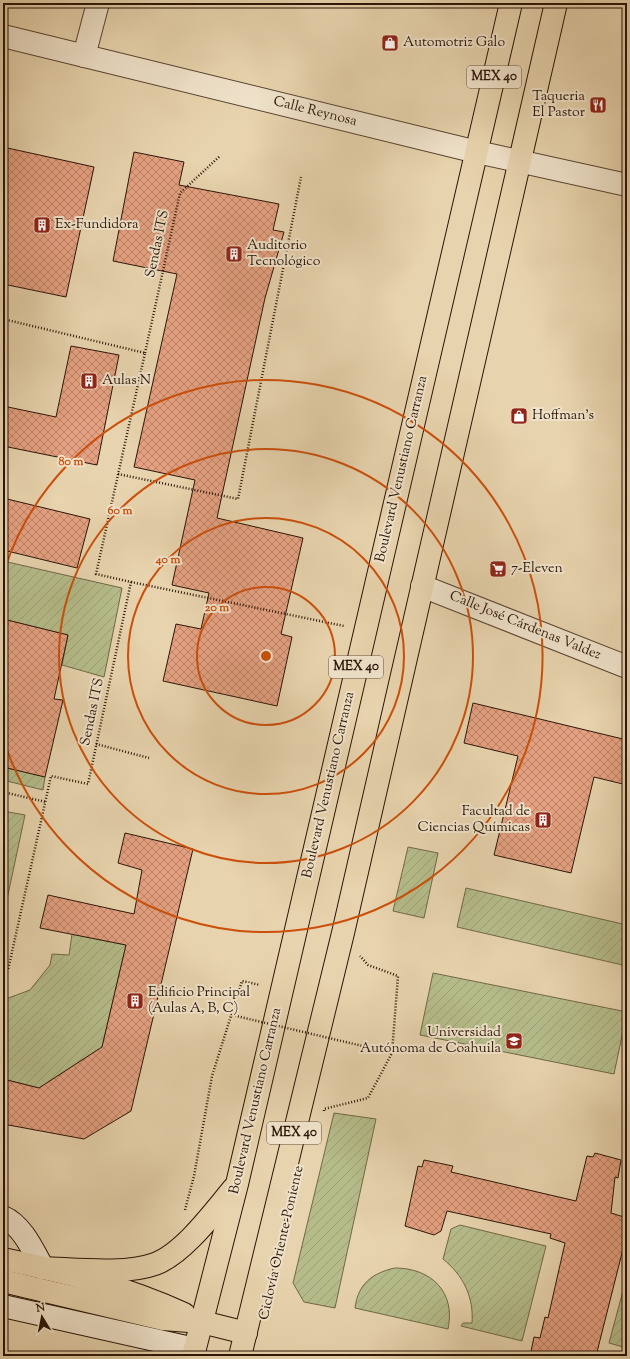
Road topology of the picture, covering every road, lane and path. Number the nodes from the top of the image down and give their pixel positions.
1 (98, 3) edge
2 (511, 3) edge
3 (556, 3) edge
4 (3, 36) edge
5 (84, 56) junction
6 (477, 152) junction
7 (220, 156) dead end
8 (520, 161) junction
9 (301, 176) dead end
10 (627, 185) edge
11 (3, 319) edge
12 (145, 353) junction
13 (118, 474) junction
14 (131, 582) junction
15 (422, 586) junction
16 (338, 624) dead end
17 (627, 667) edge
18 (96, 744) junction
19 (149, 758) dead end
20 (3, 792) edge
21 (46, 802) junction
22 (343, 933) junction
23 (8, 970) dead end
24 (282, 990) junction
25 (232, 1015) junction
26 (392, 1053) junction
27 (322, 1117) dead end
28 (237, 1184) junction
29 (184, 1214) dead end
30 (3, 1217) edge
31 (3, 1259) edge
32 (43, 1268) junction
33 (3, 1281) edge
34 (3, 1306) edge
35 (202, 1322) junction
36 (246, 1333) junction
37 (194, 1353) edge
38 (240, 1356) edge

1 - 5 street
2 - 6 main road, Boulevard Venustiano Carranza / MEX 40
3 - 8 main road, MEX 40
4 - 5 street, Calle Reynosa
5 - 6 street, Calle Reynosa
6 - 8 street, Calle Reynosa
6 - 24 main road, Boulevard Venustiano Carranza / MEX 40
7 - 12 path, Sendas ITS
8 - 10 street, Calle Reynosa
8 - 15 main road, MEX 40
9 - 13 path
11 - 12 path
12 - 13 path, Sendas ITS
13 - 14 path, Sendas ITS
14 - 16 path, Sendas ITS
14 - 18 path, Sendas ITS
15 - 17 street, Calle José Cárdenas Valdez
15 - 22 main road, MEX 40
18 - 19 path
18 - 21 path, Sendas ITS
20 - 21 path
21 - 23 path, Sendas ITS
22 - 26 path
22 - 36 main road, MEX 40
24 - 25 path
24 - 28 main road, Boulevard Venustiano Carranza / MEX 40
25 - 26 path, bridge
25 - 29 path
26 - 27 path
28 - 32 main road
28 - 35 main road, Boulevard Venustiano Carranza / MEX 40
30 - 32 street
31 - 32 main road
32 - 35 main road
33 - 35 main road
34 - 37 street
35 - 36 main road
35 - 37 main road, Boulevard Venustiano Carranza / MEX 40
36 - 38 main road, MEX 40

